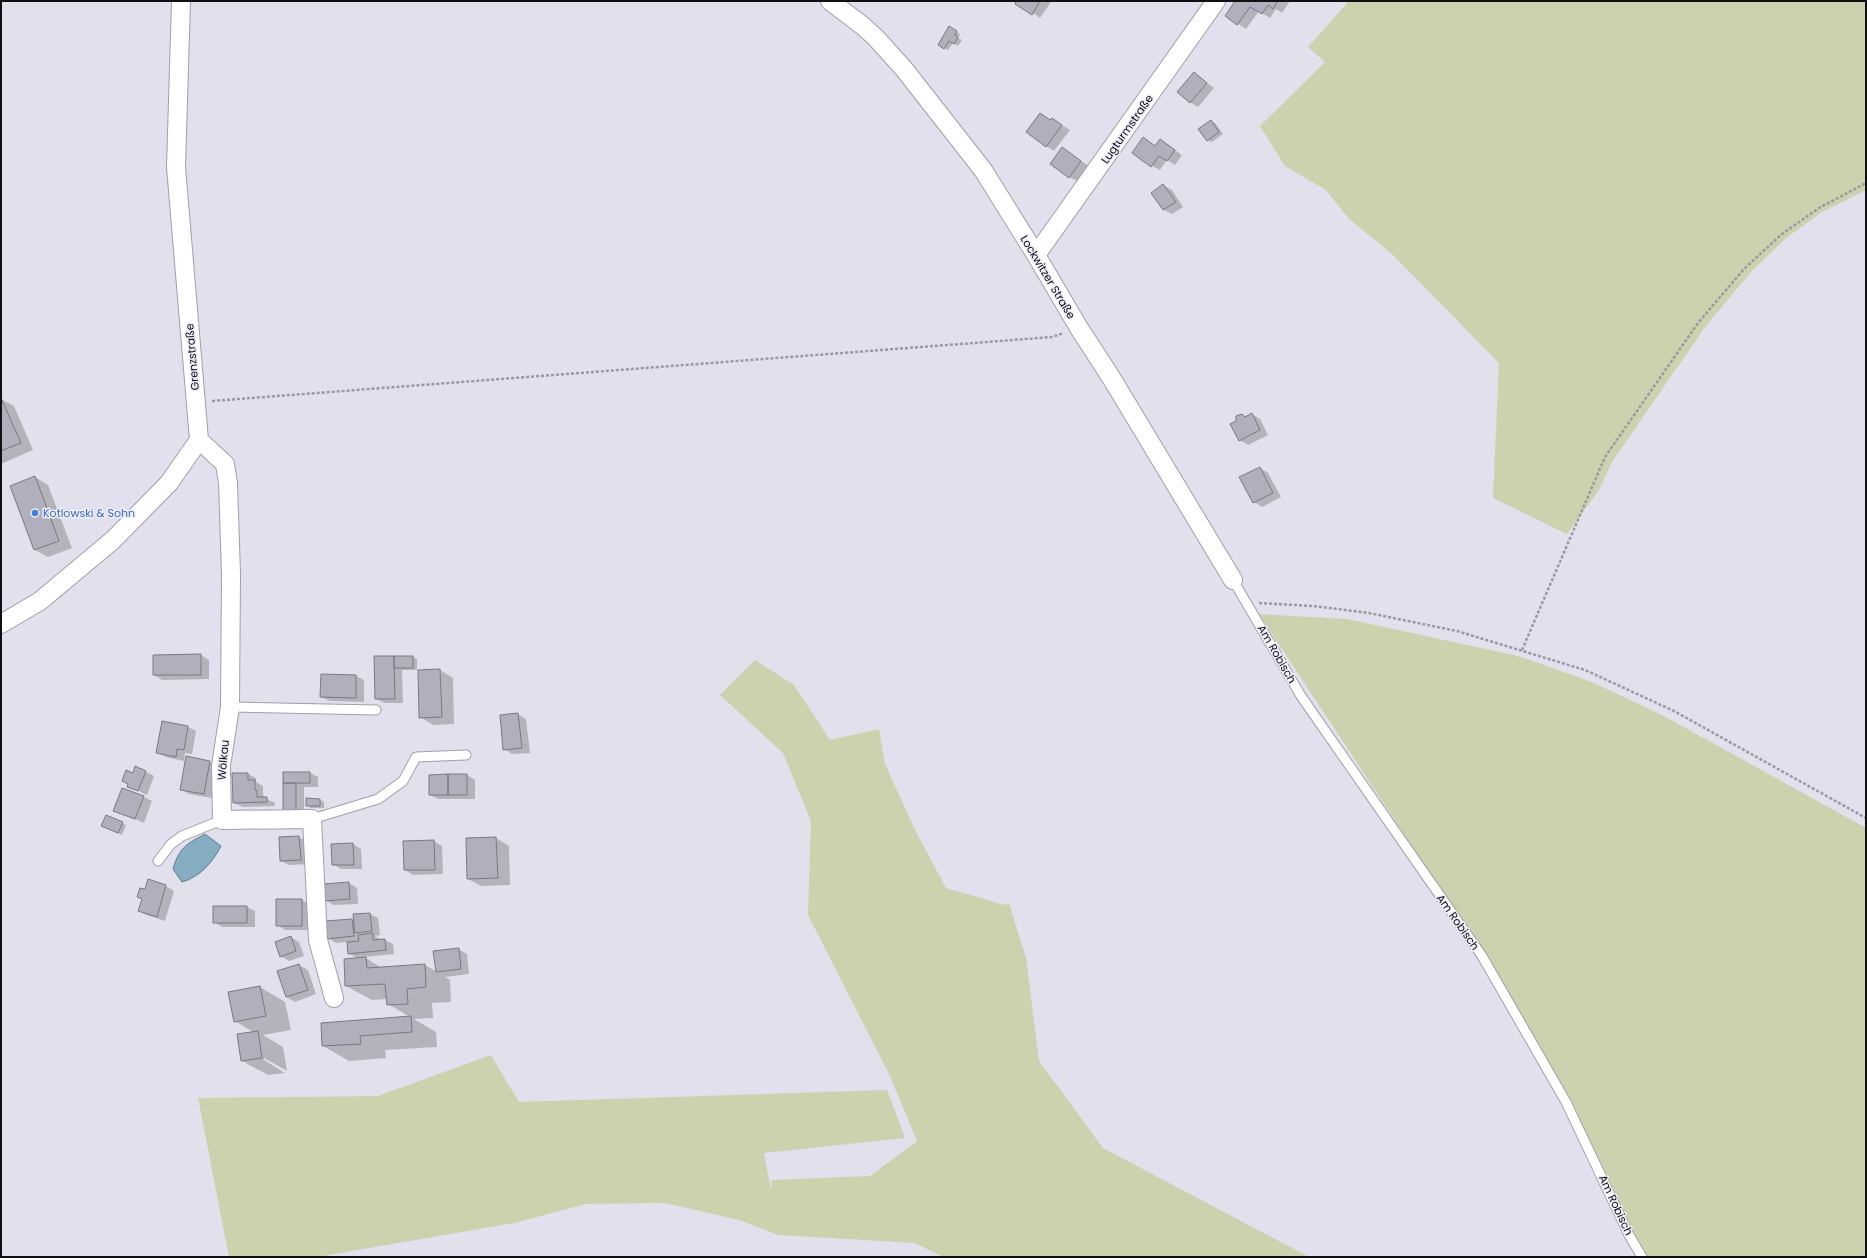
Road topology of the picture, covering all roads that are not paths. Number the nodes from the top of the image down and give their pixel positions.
1 (181, 1) edge
2 (830, 1) edge
3 (1216, 1) edge
4 (1036, 255) junction
5 (199, 440) junction
6 (1233, 580) joint
7 (1, 624) edge
8 (230, 707) junction
9 (376, 710) dead end
10 (466, 755) dead end
11 (312, 818) junction
12 (222, 820) junction
13 (158, 861) dead end
14 (334, 998) dead end
15 (1642, 1257) edge

1 - 5 street, Grenzstraße
2 - 4 street, Lockwitzer Straße
3 - 4 street, Lugturmstraße
4 - 6 street, Lockwitzer Straße
5 - 7 street
5 - 8 street, Wölkau
6 - 15 lane, Am Robisch
8 - 9 lane
8 - 12 street, Wölkau
10 - 11 lane
11 - 12 street
11 - 14 street
12 - 13 lane

